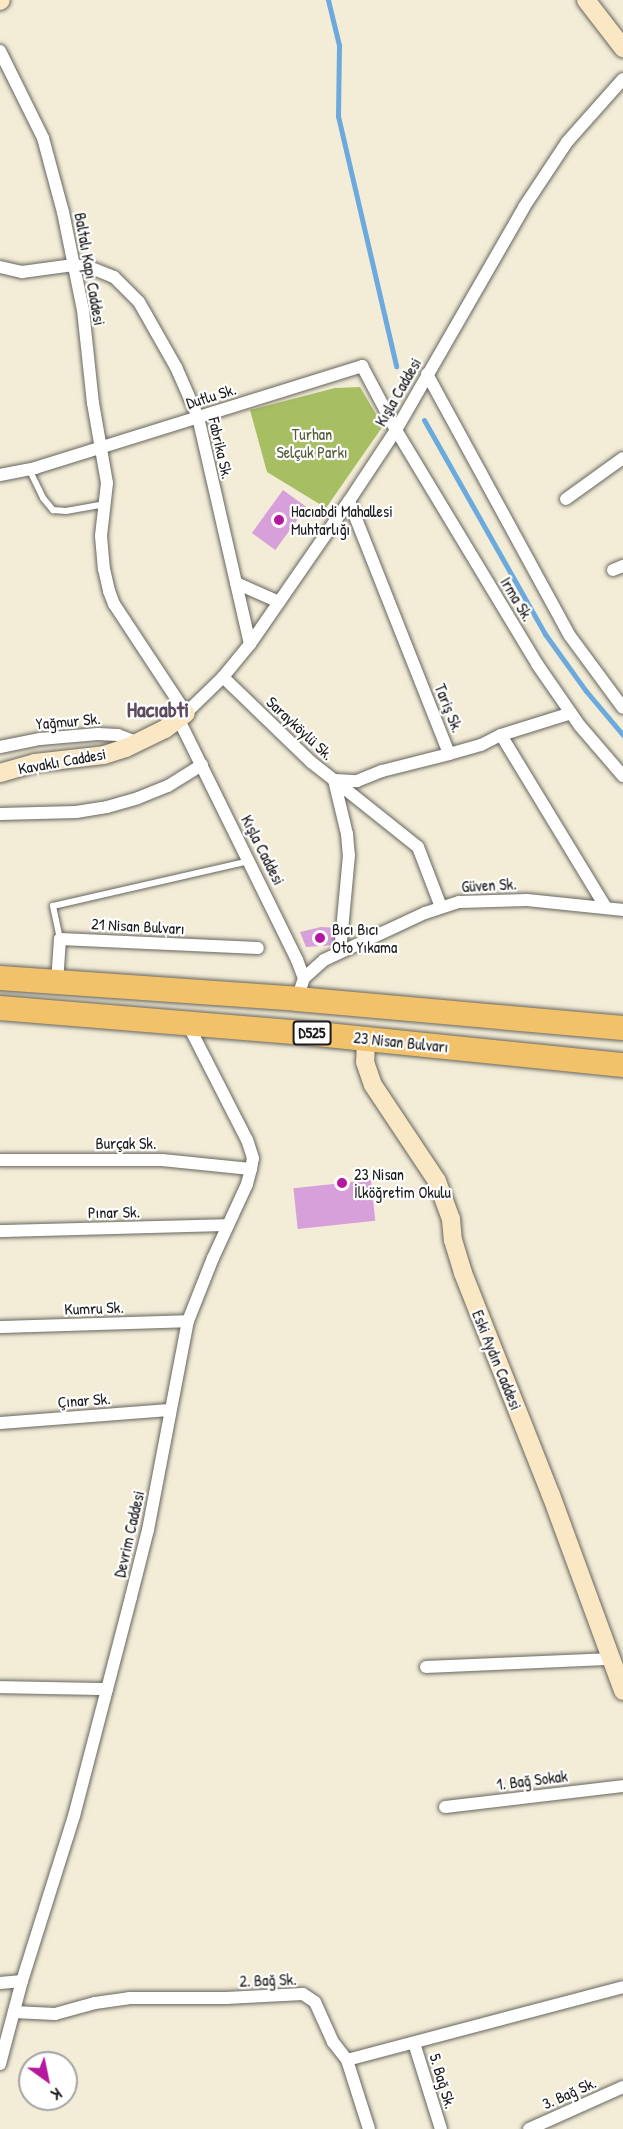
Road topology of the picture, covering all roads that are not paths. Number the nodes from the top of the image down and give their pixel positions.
1 (586, 0) edge
2 (623, 48) edge
3 (0, 51) edge
4 (623, 79) edge
5 (74, 265) junction
6 (0, 267) edge
7 (428, 374) junction
8 (198, 417) junction
9 (396, 430) junction
10 (100, 448) junction
11 (623, 458) edge
12 (29, 469) junction
13 (0, 476) edge
14 (566, 499) dead end
15 (349, 501) junction
16 (105, 504) junction
17 (236, 583) junction
18 (279, 602) junction
19 (249, 644) junction
20 (223, 677) junction
21 (623, 708) edge
22 (571, 713) junction
23 (182, 716) junction
24 (501, 735) junction
25 (139, 742) junction
26 (0, 747) edge
27 (449, 754) junction
28 (202, 765) junction
29 (0, 773) edge
30 (623, 776) edge
31 (334, 780) junction
32 (0, 814) edge
33 (250, 861) junction
34 (441, 907) junction
35 (606, 908) junction
36 (623, 910) edge
37 (60, 939) junction
38 (258, 948) dead end
39 (340, 952) junction
40 (0, 978) edge
41 (57, 982) junction
42 (301, 989) junction
43 (0, 1008) edge
44 (187, 1023) junction
45 (623, 1028) edge
46 (366, 1039) junction
47 (623, 1065) edge
48 (0, 1161) edge
49 (251, 1169) junction
50 (228, 1226) junction
51 (0, 1231) edge
52 (188, 1321) junction
53 (0, 1327) edge
54 (170, 1410) junction
55 (0, 1423) edge
56 (612, 1659) junction
57 (426, 1667) dead end
58 (0, 1687) edge
59 (107, 1689) junction
60 (623, 1691) edge
61 (623, 1786) edge
62 (445, 1808) dead end
63 (22, 1981) junction
64 (0, 1983) edge
65 (623, 1987) edge
66 (14, 2012) junction
67 (414, 2043) junction
68 (347, 2060) junction
69 (0, 2064) edge
70 (623, 2087) edge
71 (369, 2129) edge
72 (441, 2129) edge
73 (529, 2129) edge

1 - 2 street
3 - 5 street, Baltalı Kapı Caddesi
4 - 7 street, Kışla Caddesi
5 - 6 street
5 - 8 street, Fabrika Sk.
5 - 10 street, Baltalı Kapı Caddesi
7 - 9 street, Kışla Caddesi
7 - 21 street
8 - 9 street, Dutlu Sk.
8 - 10 street, Dutlu Sk.
8 - 17 street, Fabrika Sk.
9 - 15 street, Kışla Caddesi
9 - 22 street, Irma Sk.
10 - 12 street, Dutlu Sk.
10 - 16 street, Baltalı Kapı Caddesi
11 - 14 street
12 - 13 street, Dutlu Sk.
12 - 16 lane
15 - 18 street, Kışla Caddesi
15 - 27 street, Tariş Sk.
16 - 23 street, Baltalı Kapı Caddesi
17 - 18 street
17 - 19 street, Fabrika Sk.
18 - 19 street, Kışla Caddesi
19 - 20 street, Kışla Caddesi
20 - 23 street, Kışla Caddesi
20 - 31 street, Sarayköylü Sk.
22 - 24 street, Tariş Sk.
22 - 30 street, Irma Sk.
23 - 25 street, Kavaklı Caddesi
23 - 28 street, Kışla Caddesi
24 - 27 street, Tariş Sk.
24 - 35 street
25 - 26 street, Yağmur Sk.
25 - 29 street, Kavaklı Caddesi
27 - 31 street
28 - 32 street
28 - 33 street, Kışla Caddesi
31 - 34 street
31 - 39 street, Sarayköylü Sk.
33 - 37 lane
33 - 42 street, Kışla Caddesi
34 - 35 street, Güven Sk.
34 - 39 street, Güven Sk.
35 - 36 street, Güven Sk.
37 - 38 street, 21 Nisan Bulvarı
37 - 41 street
39 - 42 street, Güven Sk.
40 - 41 highway, 23 Nisan Bulvarı / D525
41 - 42 highway, 23 Nisan Bulvarı / D525
42 - 45 highway, 23 Nisan Bulvarı / D525
43 - 44 highway, 23 Nisan Bulvarı / D525
44 - 46 highway, 23 Nisan Bulvarı / D525
44 - 49 street, Devrim Caddesi
46 - 47 highway, 23 Nisan Bulvarı / D525
46 - 56 street, Eski Aydın Caddesi
48 - 49 street, Burçak Sk.
49 - 50 street, Devrim Caddesi
50 - 51 street, Pınar Sk.
50 - 52 street, Devrim Caddesi
52 - 53 street, Kumru Sk.
52 - 54 street, Devrim Caddesi
54 - 55 street, Çınar Sk.
54 - 59 street, Devrim Caddesi
56 - 57 street
56 - 60 street, Eski Aydın Caddesi
58 - 59 street
59 - 63 street, Devrim Caddesi
61 - 62 street, 1. Bağ Sokak
63 - 64 street
63 - 66 street, Devrim Caddesi
65 - 67 street
66 - 68 street, 2. Bağ Sk.
66 - 69 street, Devrim Caddesi
67 - 68 street
67 - 72 street, 5. Bağ Sk.
68 - 71 street, 2. Bağ Sk.
70 - 73 street, 3. Bağ Sk.

